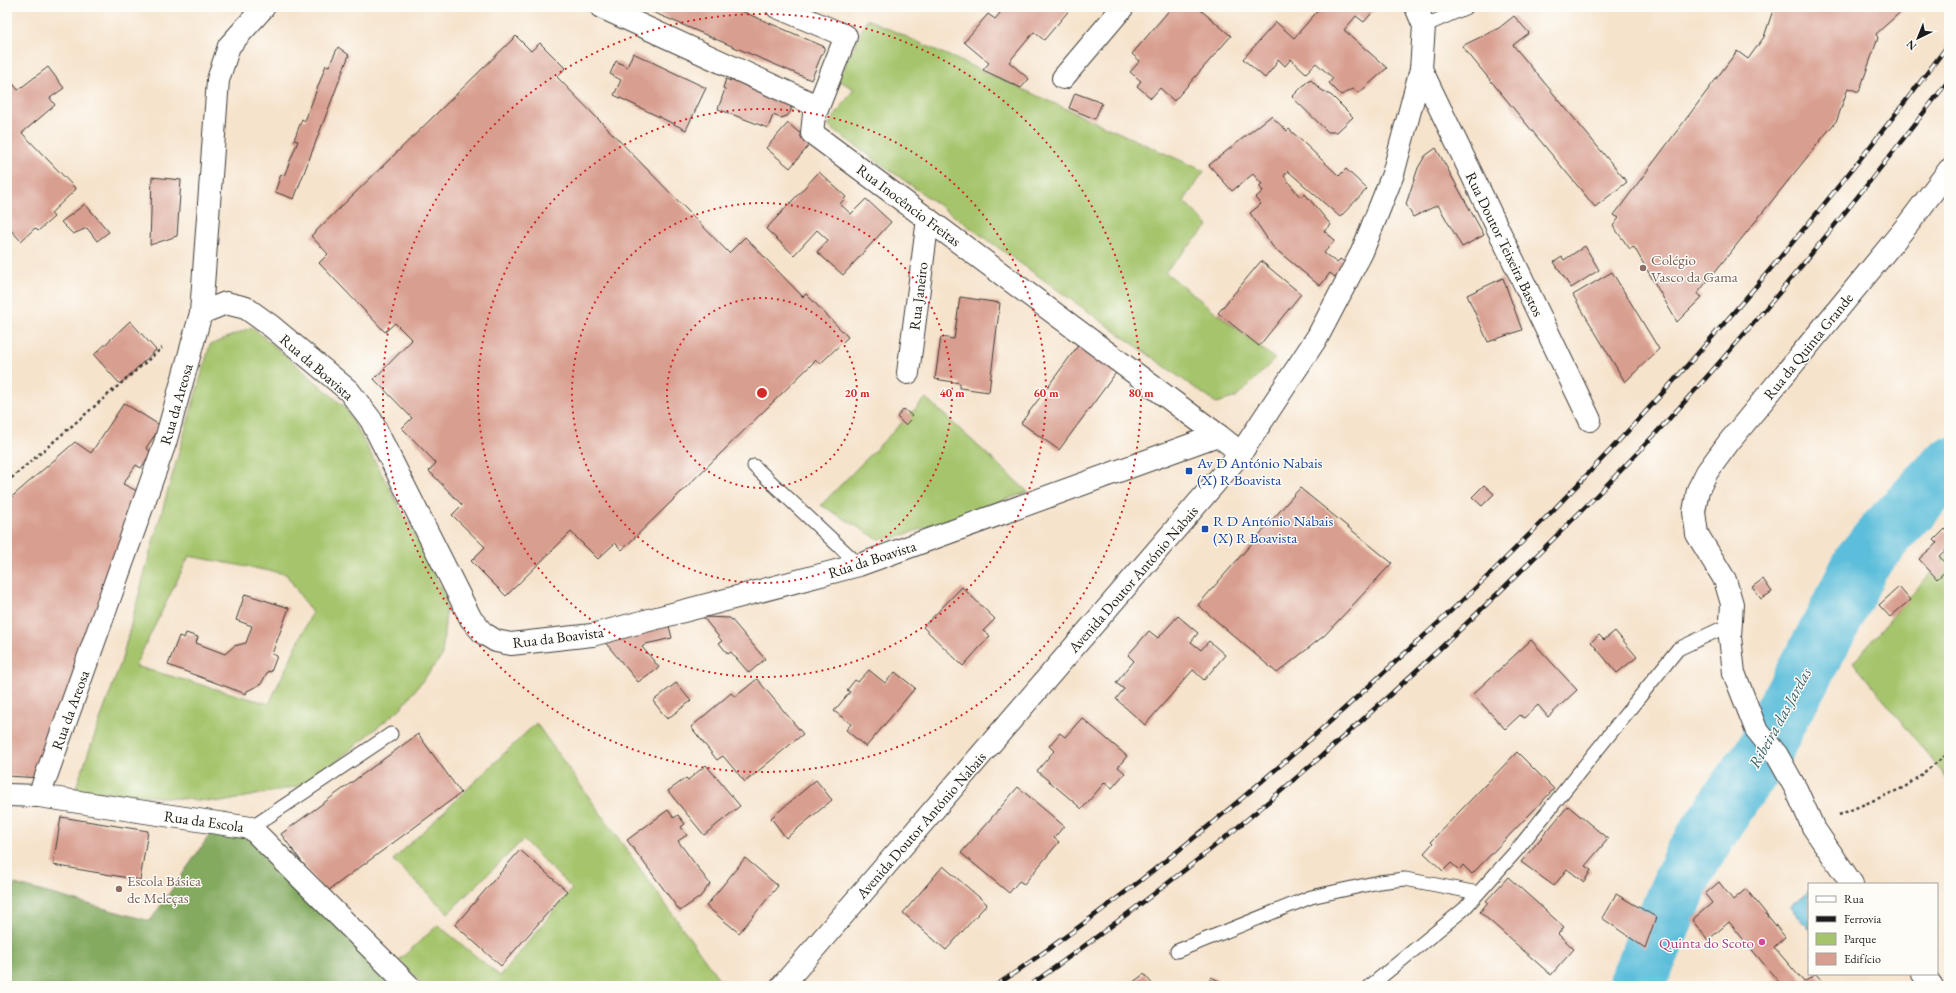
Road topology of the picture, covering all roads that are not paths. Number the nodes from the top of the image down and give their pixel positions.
1 (264, 7) edge
2 (601, 7) edge
3 (777, 7) edge
4 (1123, 7) edge
5 (1467, 7) edge
6 (1420, 17) edge
7 (1421, 69) junction
8 (1063, 78) dead end
9 (814, 117) junction
10 (1949, 170) edge
11 (928, 219) junction
12 (201, 313) junction
13 (908, 373) dead end
14 (1590, 420) dead end
15 (1218, 435) junction
16 (1241, 453) junction
17 (754, 466) dead end
18 (859, 565) junction
19 (1730, 624) junction
20 (391, 734) dead end
21 (7, 795) edge
22 (39, 796) junction
23 (251, 828) junction
24 (1851, 883) edge
25 (1478, 893) junction
26 (1177, 951) dead end
27 (1924, 975) edge
28 (409, 986) edge
29 (782, 986) edge
30 (1370, 986) edge
31 (1932, 986) edge

1 - 12 street, Rua da Areosa
2 - 9 street, Rua Inocêncio Freitas
3 - 9 street
4 - 8 street
5 - 6 lane
6 - 7 street, Avenida Doutor António Nabais
7 - 14 street, Rua Doutor Teixeira Bastos
7 - 16 street, Avenida Doutor António Nabais
9 - 11 street, Rua Inocêncio Freitas
10 - 19 street, Rua da Quinta Grande
11 - 13 street, Rua Janeiro
11 - 15 street, Rua Inocêncio Freitas
12 - 18 street, Rua da Boavista
12 - 22 street, Rua da Areosa
15 - 16 street
15 - 18 street, Rua da Boavista
16 - 29 street, Avenida Doutor António Nabais
17 - 18 lane
19 - 24 street
19 - 25 lane
20 - 23 lane
21 - 22 street, Rua da Escola
22 - 23 street, Rua da Escola
23 - 28 street, Rua da Escola
25 - 26 lane
25 - 30 lane
27 - 31 street

